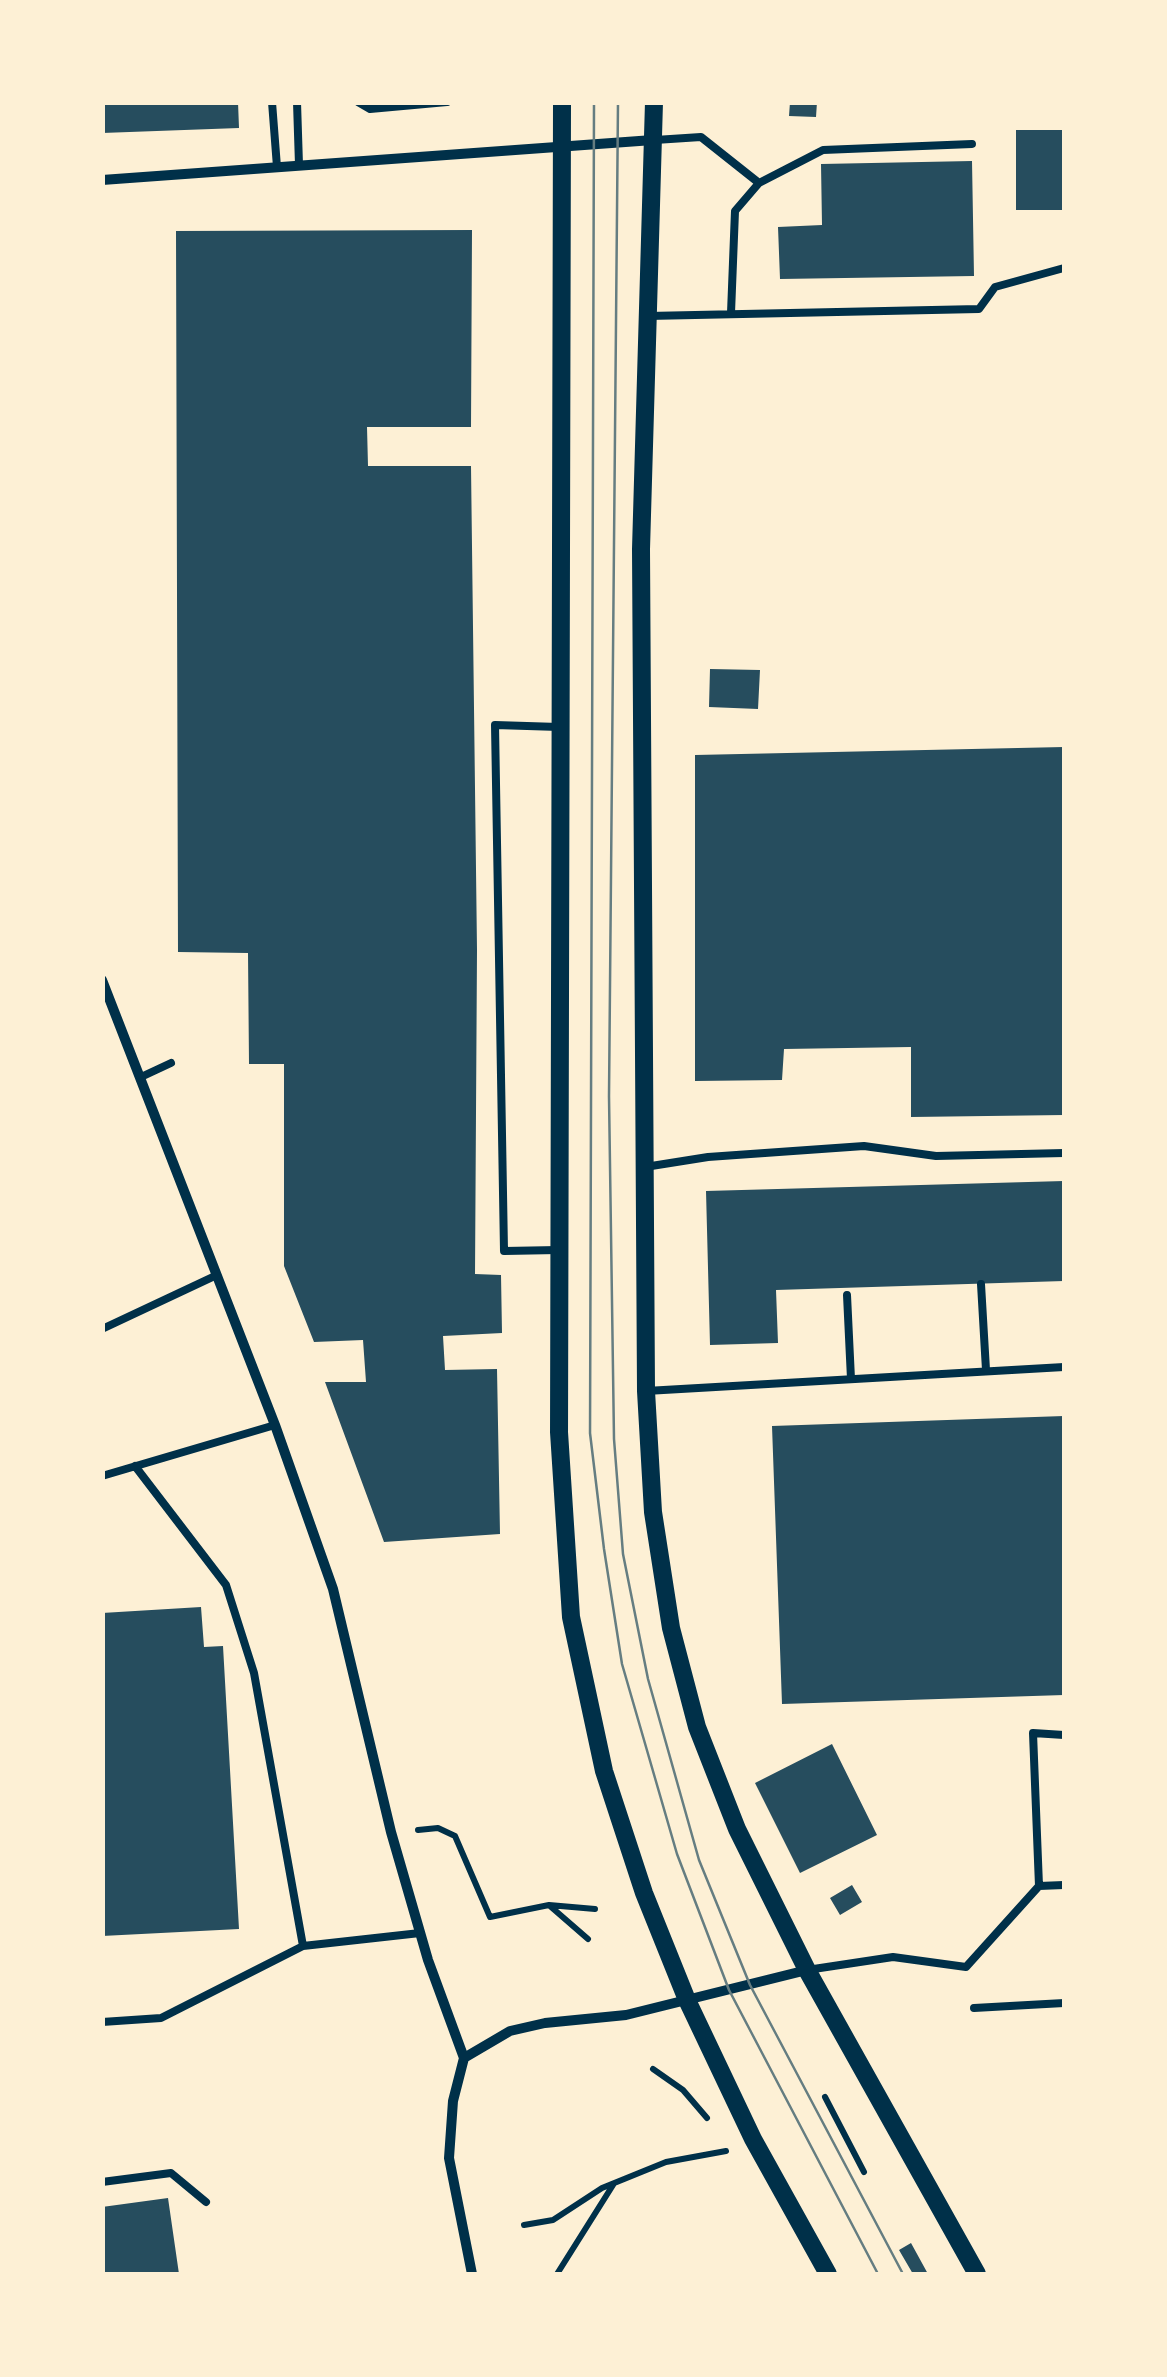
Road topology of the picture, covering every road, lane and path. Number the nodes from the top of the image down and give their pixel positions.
1 (272, 102) edge
2 (297, 102) edge
3 (358, 102) edge
4 (447, 102) edge
5 (562, 102) edge
6 (654, 102) edge
7 (653, 140) junction
8 (562, 144) junction
9 (972, 144) dead end
10 (298, 166) junction
11 (277, 167) junction
12 (102, 180) edge
13 (759, 183) junction
14 (1064, 268) edge
15 (731, 313) junction
16 (646, 316) junction
17 (559, 726) junction
18 (102, 980) edge
19 (172, 1063) dead end
20 (140, 1076) junction
21 (1064, 1154) edge
22 (644, 1167) junction
23 (558, 1250) junction
24 (217, 1275) junction
25 (981, 1284) dead end
26 (847, 1295) dead end
27 (102, 1329) edge
28 (1064, 1367) edge
29 (986, 1370) junction
30 (851, 1378) junction
31 (646, 1391) junction
32 (275, 1425) junction
33 (136, 1466) junction
34 (102, 1476) edge
35 (1064, 1735) edge
36 (391, 1832) junction
37 (1064, 1885) edge
38 (1039, 1886) junction
39 (550, 1905) junction
40 (595, 1908) dead end
41 (420, 1933) junction
42 (588, 1939) dead end
43 (302, 1946) junction
44 (807, 1970) junction
45 (687, 2000) junction
46 (1064, 2003) edge
47 (974, 2008) dead end
48 (102, 2022) edge
49 (464, 2058) junction
50 (653, 2069) dead end
51 (825, 2097) dead end
52 (711, 2124) dead end
53 (720, 2138) dead end
54 (864, 2172) dead end
55 (102, 2182) edge
56 (614, 2184) junction
57 (206, 2202) dead end
58 (524, 2224) dead end
59 (472, 2274) edge
60 (557, 2274) edge
61 (828, 2274) edge
62 (977, 2274) edge

1 - 11 lane
2 - 10 lane
3 - 4 lane
5 - 8 street
6 - 7 street
7 - 8 street
7 - 13 lane
7 - 16 street
8 - 10 street
8 - 17 street
9 - 13 lane
10 - 11 street
11 - 12 street
13 - 15 lane
14 - 15 lane
15 - 16 lane
16 - 22 street
17 - 23 street
17 - 23 lane
18 - 20 street
19 - 20 lane
20 - 24 street
21 - 22 lane
22 - 31 street
23 - 45 street
24 - 27 lane
24 - 32 street
25 - 29 lane
26 - 30 lane
28 - 29 lane
29 - 30 lane
30 - 31 lane
31 - 44 street
32 - 33 lane
32 - 36 street
33 - 34 lane
33 - 43 lane
35 - 38 lane
36 - 39 path
36 - 41 street
37 - 38 lane
38 - 44 lane
39 - 40 path
39 - 42 path
41 - 43 lane
41 - 49 street
43 - 48 lane
44 - 45 street
44 - 62 street
45 - 49 street
45 - 61 street
46 - 47 lane
49 - 59 street
50 - 52 path
51 - 54 path
53 - 56 path
55 - 57 lane
56 - 58 path
56 - 60 path

